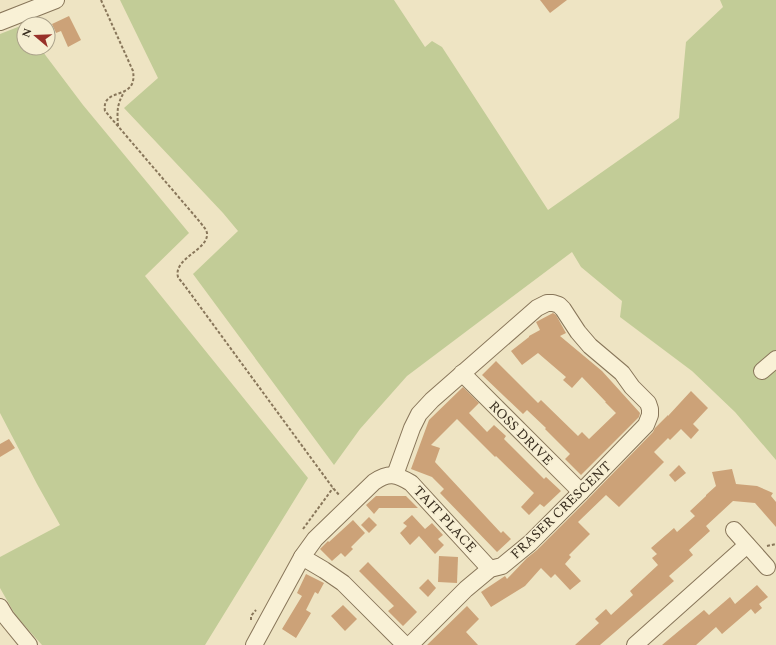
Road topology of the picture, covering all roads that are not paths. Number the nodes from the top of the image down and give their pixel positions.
1 (56, 0) edge
2 (0, 22) edge
3 (776, 359) edge
4 (762, 371) dead end
5 (462, 373) junction
6 (395, 475) junction
7 (581, 492) junction
8 (734, 530) dead end
9 (747, 545) junction
10 (302, 557) junction
11 (767, 567) dead end
12 (490, 569) junction
13 (0, 607) edge
14 (653, 640) edge
15 (29, 645) edge
16 (254, 645) edge
17 (406, 645) edge
18 (410, 645) edge
19 (635, 645) edge

1 - 2 street
3 - 4 street
5 - 6 street
5 - 7 street, ROSS DRIVE
5 - 7 street, FRASER CRESCENT
6 - 10 street
6 - 12 street, TAIT PLACE
7 - 12 street, FRASER CRESCENT
8 - 9 street
9 - 11 street
9 - 14 street
10 - 16 street
10 - 17 street
12 - 18 street, FRASER CRESCENT
13 - 15 street
14 - 19 street

